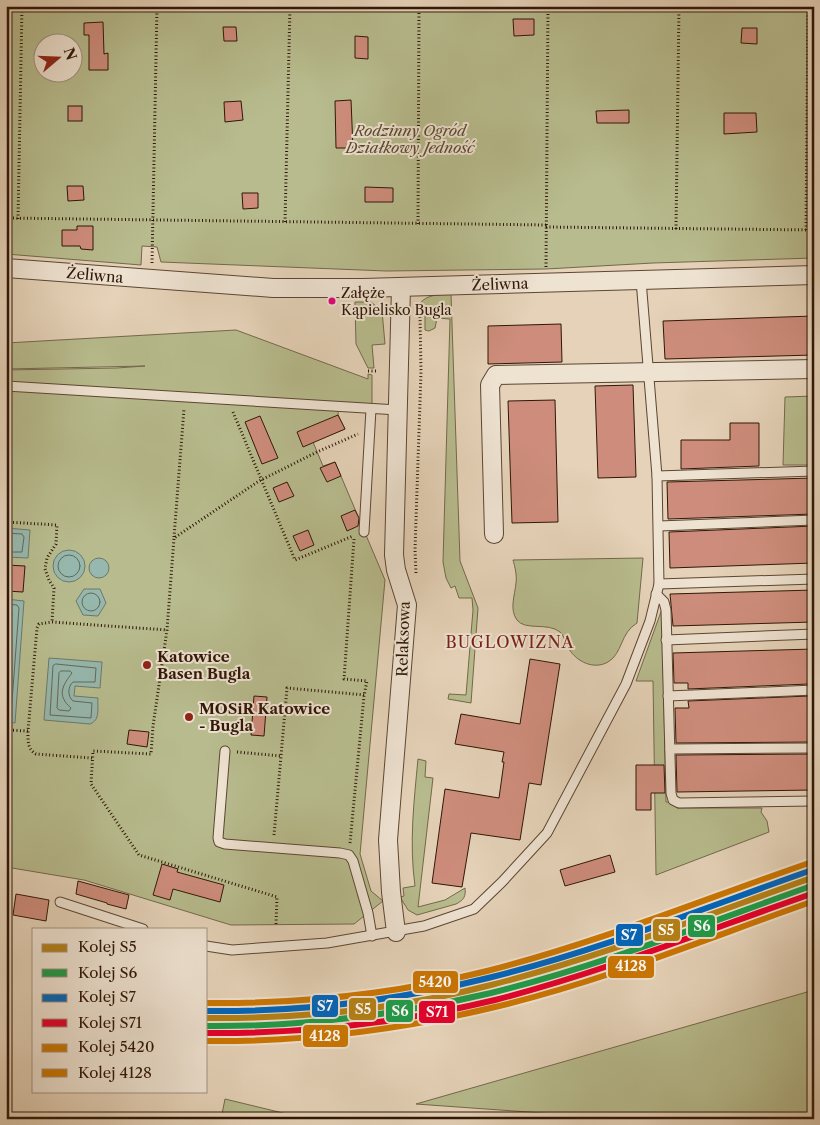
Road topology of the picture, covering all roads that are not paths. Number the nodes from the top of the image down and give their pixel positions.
1 (6, 268) edge
2 (814, 275) edge
3 (641, 280) junction
4 (401, 287) junction
5 (814, 369) edge
6 (649, 372) junction
7 (6, 386) edge
8 (371, 409) junction
9 (398, 410) junction
10 (814, 471) edge
11 (658, 476) junction
12 (814, 520) edge
13 (659, 526) junction
14 (364, 532) road end
15 (494, 534) dead end
16 (814, 579) edge
17 (658, 589) junction
18 (814, 634) edge
19 (666, 640) junction
20 (814, 690) edge
21 (668, 696) junction
22 (814, 748) edge
23 (670, 749) junction
24 (226, 751) road end
25 (814, 801) edge
26 (60, 902) dead end
27 (140, 928) edge
28 (396, 932) junction
29 (372, 936) junction
30 (208, 946) edge

1 - 4 street, Żeliwna
2 - 3 street, Żeliwna
3 - 4 street, Żeliwna
3 - 6 lane
4 - 9 street, Relaksowa
5 - 6 street
6 - 11 lane
6 - 15 street
7 - 8 lane
8 - 9 lane
8 - 14 lane
9 - 28 street, Relaksowa
10 - 11 lane
11 - 13 lane
12 - 13 lane
13 - 17 lane
16 - 17 lane
17 - 19 lane
17 - 28 lane
18 - 19 lane
19 - 21 lane
20 - 21 lane
21 - 23 lane
22 - 23 lane
23 - 25 lane
24 - 29 lane
26 - 27 lane
28 - 29 lane
29 - 30 lane

